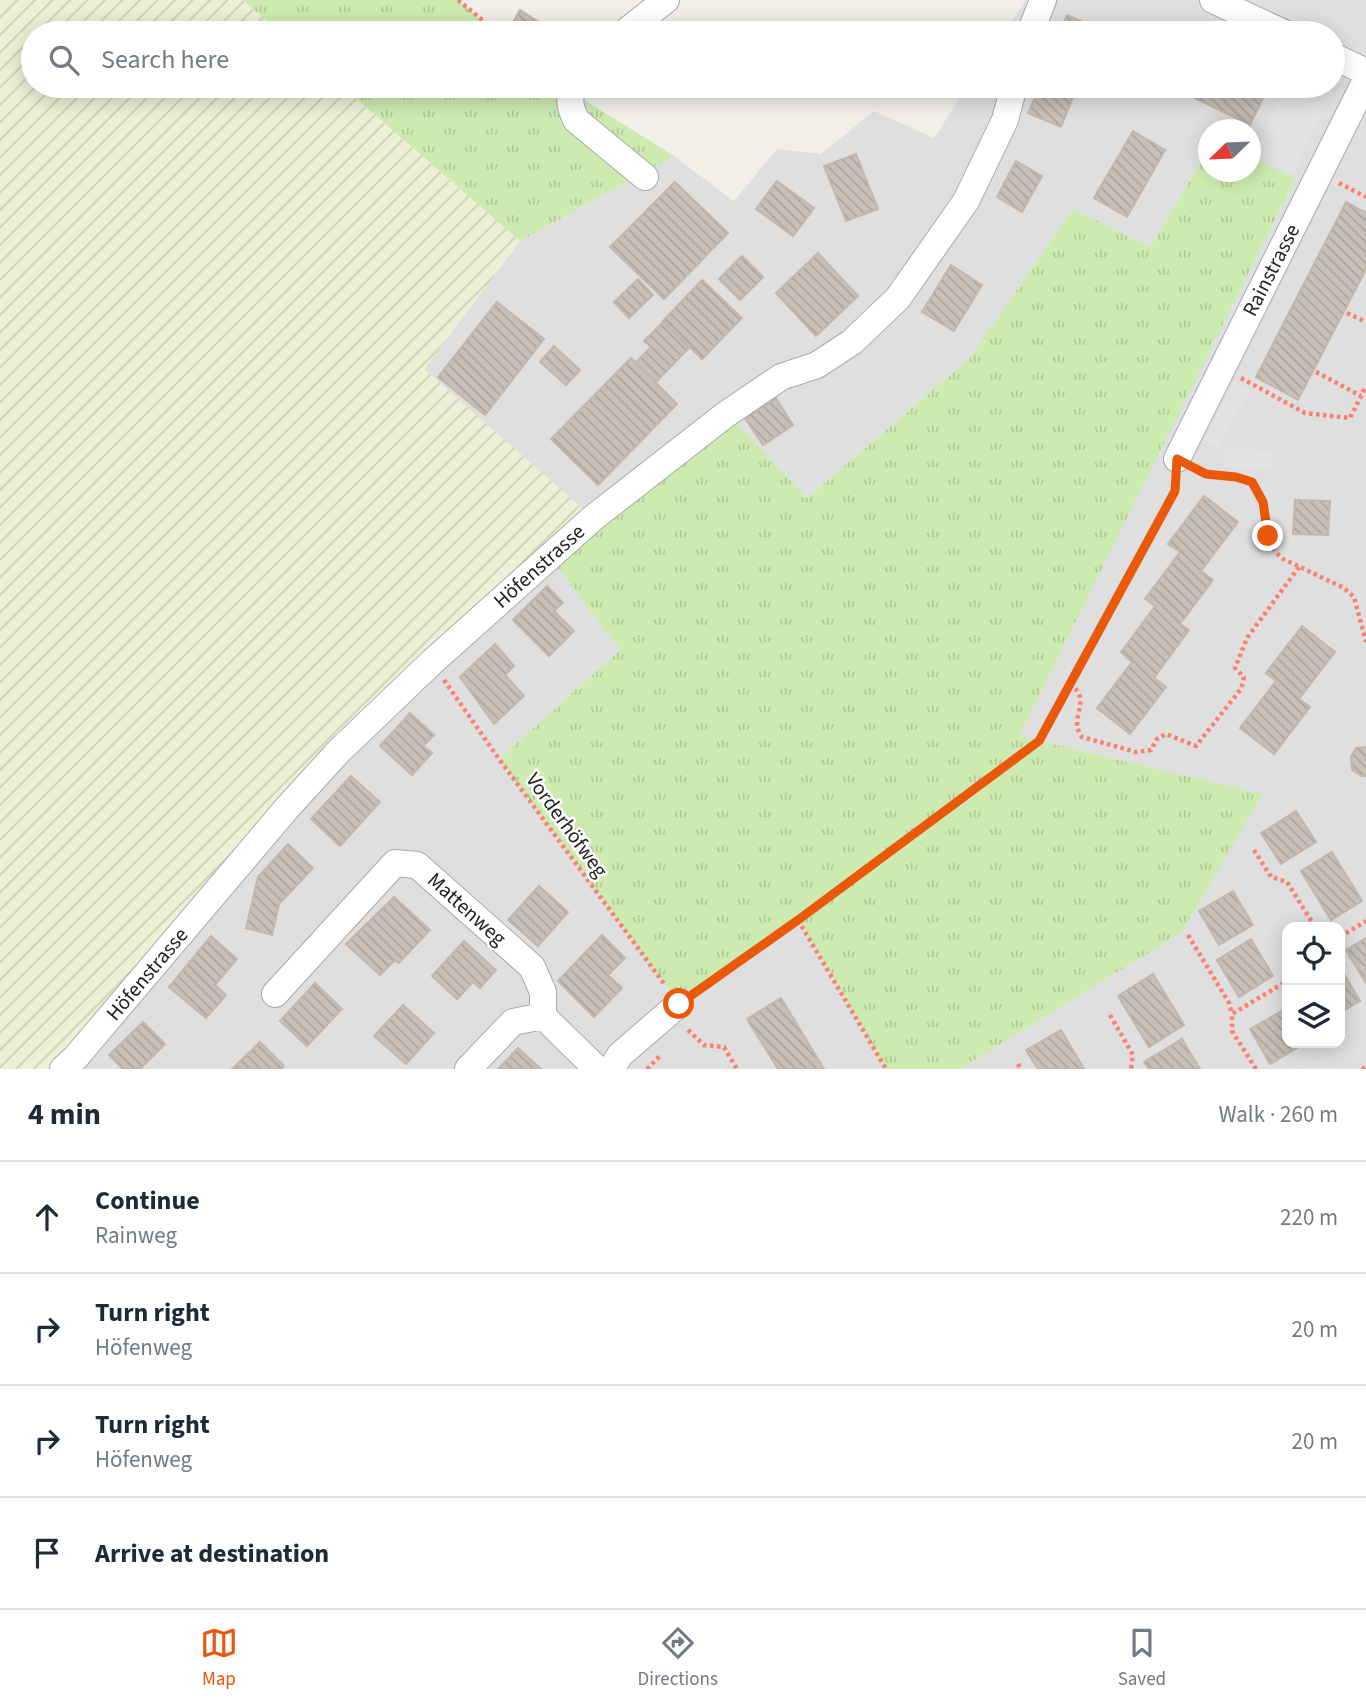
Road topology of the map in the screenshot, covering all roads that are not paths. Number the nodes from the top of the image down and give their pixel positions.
1 (666, 0) edge
2 (1043, 0) edge
3 (1213, 0) edge
4 (639, 21) edge
5 (1035, 21) edge
6 (1258, 21) edge
7 (1345, 62) edge
8 (1366, 72) edge
9 (1366, 80) edge
10 (570, 98) edge
11 (1010, 98) edge
12 (645, 177) dead end
13 (1177, 459) road end
14 (275, 993) dead end
15 (679, 1004) road end
16 (543, 1016) junction
17 (75, 1065) edge
18 (468, 1069) edge
19 (597, 1069) edge
20 (611, 1069) edge

1 - 4 street
2 - 5 street
3 - 6 street
7 - 8 street
9 - 13 street, Rainstrasse
10 - 12 street
11 - 17 street, Höfenstrasse
14 - 16 street, Mattenweg
15 - 20 street
16 - 18 street
16 - 19 street

